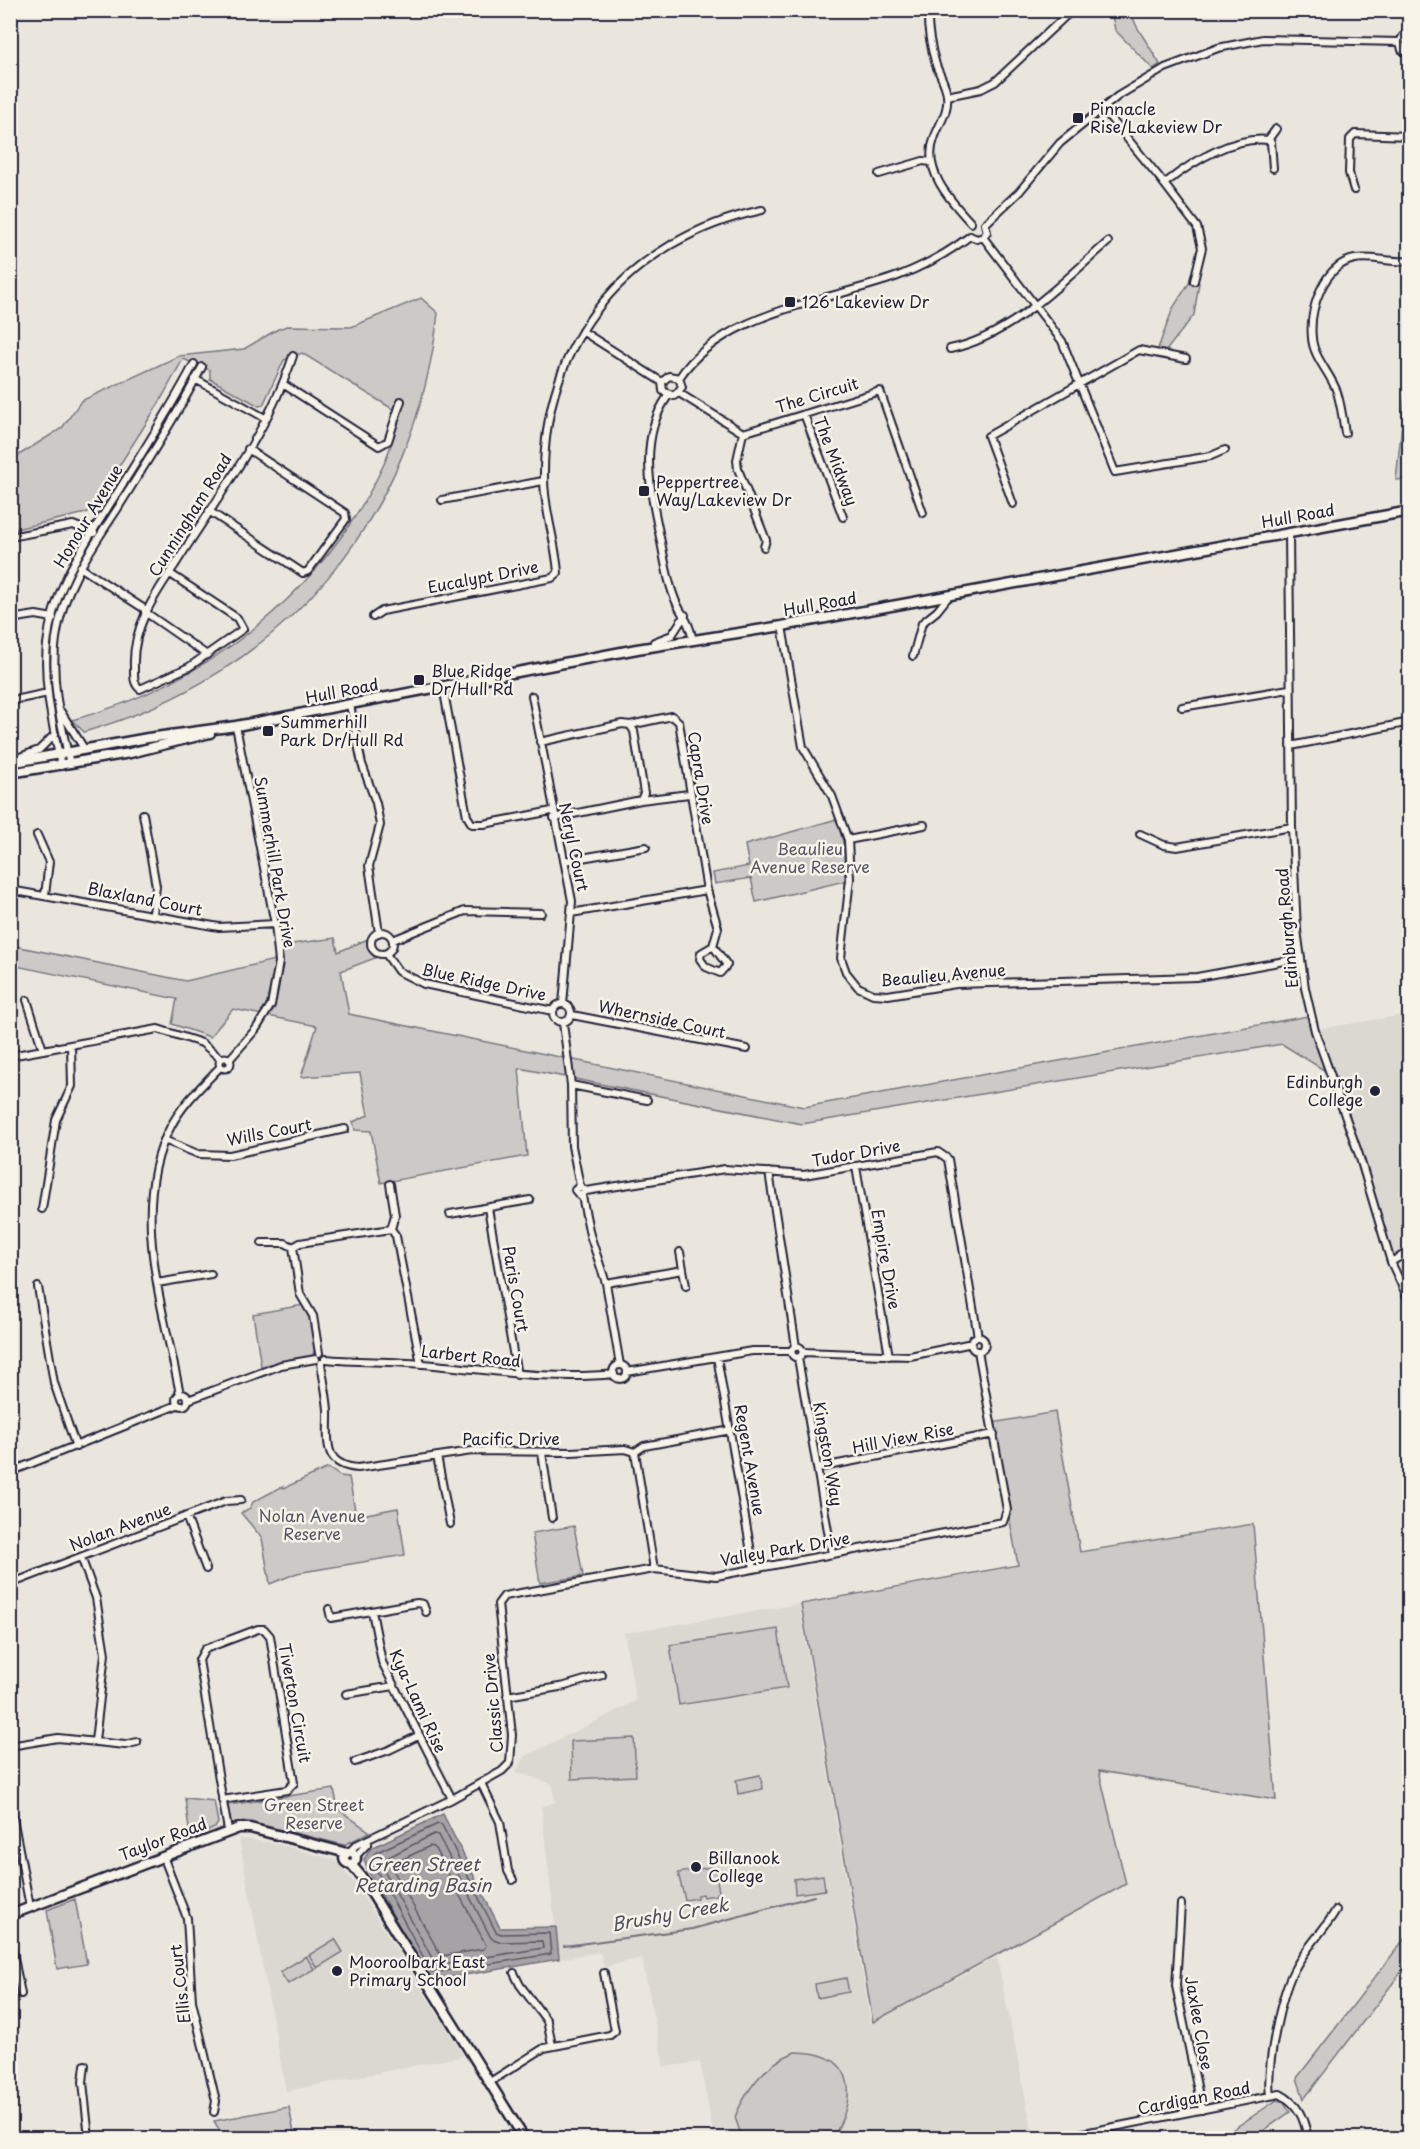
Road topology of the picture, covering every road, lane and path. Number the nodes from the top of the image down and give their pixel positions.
1 (928, 10) edge
2 (1072, 10) edge
3 (1410, 34) edge
4 (1400, 42) junction
5 (1410, 53) edge
6 (1410, 60) edge
7 (1410, 95) edge
8 (947, 96) junction
9 (1103, 109) junction
10 (1276, 129) dead end
11 (1410, 136) edge
12 (1268, 140) junction
13 (932, 162) junction
14 (1273, 168) dead end
15 (879, 174) dead end
16 (1164, 184) junction
17 (1354, 190) dead end
18 (762, 210) dead end
19 (971, 223) junction
20 (985, 224) junction
21 (970, 236) junction
22 (983, 237) junction
23 (1108, 242) dead end
24 (1410, 261) edge
25 (1194, 281) dead end
26 (1035, 303) junction
27 (582, 332) junction
28 (950, 349) dead end
29 (293, 356) dead end
30 (1186, 359) dead end
31 (194, 364) dead end
32 (202, 367) dead end
33 (188, 376) junction
34 (679, 378) junction
35 (196, 380) junction
36 (662, 382) junction
37 (283, 384) junction
38 (1079, 385) junction
39 (679, 393) junction
40 (668, 396) junction
41 (402, 401) dead end
42 (804, 414) junction
43 (265, 417) junction
44 (743, 433) junction
45 (1344, 433) dead end
46 (248, 449) junction
47 (1225, 450) dead end
48 (543, 481) junction
49 (442, 500) dead end
50 (1013, 504) dead end
51 (209, 511) junction
52 (1410, 512) edge
53 (922, 513) dead end
54 (843, 517) dead end
55 (92, 532) junction
56 (1289, 533) junction
57 (99, 536) junction
58 (10, 537) edge
59 (765, 548) dead end
60 (80, 567) junction
61 (169, 573) junction
62 (949, 596) junction
63 (146, 611) junction
64 (685, 615) junction
65 (51, 617) junction
66 (373, 617) dead end
67 (10, 619) edge
68 (59, 619) junction
69 (782, 626) junction
70 (693, 641) junction
71 (637, 649) junction
72 (207, 655) junction
73 (913, 656) dead end
74 (443, 687) junction
75 (1289, 689) junction
76 (48, 693) junction
77 (532, 696) dead end
78 (10, 701) edge
79 (350, 705) junction
80 (1182, 707) dead end
81 (59, 709) junction
82 (1410, 722) edge
83 (630, 725) junction
84 (236, 726) junction
85 (55, 734) junction
86 (540, 742) junction
87 (1291, 746) junction
88 (85, 750) junction
89 (63, 754) junction
90 (10, 761) edge
91 (66, 765) junction
92 (10, 773) edge
93 (689, 794) junction
94 (641, 800) junction
95 (143, 814) dead end
96 (553, 815) junction
97 (924, 825) dead end
98 (1292, 827) junction
99 (1140, 834) dead end
100 (37, 835) dead end
101 (848, 840) junction
102 (646, 847) dead end
103 (564, 861) junction
104 (10, 890) edge
105 (706, 890) junction
106 (45, 895) junction
107 (541, 913) dead end
108 (571, 913) junction
109 (153, 914) junction
110 (275, 924) junction
111 (379, 933) junction
112 (393, 940) junction
113 (713, 946) junction
114 (386, 954) junction
115 (1301, 958) junction
116 (27, 1000) dead end
117 (563, 1004) junction
118 (553, 1011) junction
119 (572, 1014) junction
120 (563, 1023) junction
121 (70, 1045) junction
122 (747, 1048) dead end
123 (43, 1050) junction
124 (10, 1056) edge
125 (223, 1062) junction
126 (571, 1085) junction
127 (647, 1100) dead end
128 (345, 1129) dead end
129 (164, 1140) junction
130 (856, 1167) junction
131 (769, 1172) junction
132 (390, 1184) dead end
133 (583, 1191) junction
134 (530, 1200) dead end
135 (488, 1208) junction
136 (42, 1209) dead end
137 (450, 1214) dead end
138 (392, 1229) junction
139 (262, 1243) dead end
140 (293, 1247) junction
141 (1410, 1251) edge
142 (680, 1252) dead end
143 (1391, 1262) junction
144 (683, 1270) junction
145 (211, 1274) dead end
146 (158, 1283) junction
147 (606, 1283) junction
148 (686, 1286) dead end
149 (38, 1287) dead end
150 (1410, 1303) edge
151 (978, 1337) junction
152 (972, 1342) junction
153 (794, 1349) junction
154 (978, 1351) junction
155 (803, 1352) junction
156 (889, 1356) junction
157 (717, 1357) junction
158 (320, 1358) junction
159 (798, 1358) junction
160 (421, 1364) junction
161 (620, 1365) junction
162 (627, 1372) junction
163 (614, 1374) junction
164 (518, 1375) junction
165 (180, 1394) junction
166 (188, 1400) junction
167 (177, 1405) junction
168 (731, 1430) junction
169 (994, 1434) junction
170 (76, 1447) junction
171 (635, 1452) junction
172 (542, 1453) junction
173 (437, 1456) junction
174 (817, 1468) junction
175 (10, 1472) edge
176 (241, 1500) dead end
177 (186, 1516) junction
178 (552, 1518) dead end
179 (450, 1524) dead end
180 (832, 1554) junction
181 (81, 1557) junction
182 (206, 1569) dead end
183 (654, 1569) junction
184 (754, 1569) junction
185 (10, 1584) edge
186 (498, 1604) joint
187 (329, 1609) dead end
188 (372, 1611) junction
189 (426, 1612) dead end
190 (602, 1675) dead end
191 (394, 1686) junction
192 (346, 1694) dead end
193 (507, 1696) junction
194 (418, 1736) junction
195 (95, 1742) junction
196 (137, 1742) dead end
197 (10, 1746) edge
198 (355, 1762) dead end
199 (481, 1783) junction
200 (452, 1799) junction
201 (222, 1800) junction
202 (10, 1802) edge
203 (228, 1830) junction
204 (164, 1856) junction
205 (350, 1857) junction
206 (513, 1880) dead end
207 (1181, 1904) dead end
208 (30, 1907) junction
209 (1336, 1910) dead end
210 (10, 1915) edge
211 (10, 1936) edge
212 (514, 1972) dead end
213 (604, 1973) dead end
214 (21, 1994) dead end
215 (552, 2045) junction
216 (85, 2064) dead end
217 (490, 2082) junction
218 (1270, 2096) junction
219 (1202, 2110) junction
220 (214, 2112) dead end
221 (89, 2139) edge
222 (524, 2139) edge
223 (1059, 2139) edge
224 (1308, 2139) edge

1 - 8 street
2 - 8 street
3 - 4 street
4 - 5 street
4 - 9 street
6 - 7 street
8 - 13 street
9 - 16 street
9 - 20 street
10 - 12 street
11 - 17 street
12 - 14 street
12 - 16 street
13 - 15 street
13 - 19 street
16 - 25 street
18 - 27 street, Eucalypt Drive
19 - 20 street
19 - 21 street
20 - 22 street
21 - 22 street
21 - 34 street
22 - 26 street
23 - 26 street
24 - 45 street
26 - 28 street
26 - 38 street
27 - 36 street
27 - 48 street, Eucalypt Drive
29 - 37 street, Cunningham Road
30 - 38 street
31 - 33 street, Honour Avenue
32 - 35 street, Honour Avenue
33 - 35 street
33 - 55 street, Honour Avenue
34 - 36 street
34 - 39 street
35 - 43 street
35 - 57 street, Honour Avenue
36 - 40 street
37 - 41 street
37 - 43 street, Cunningham Road
38 - 47 street
38 - 50 street
39 - 40 street
39 - 44 street
40 - 64 street
42 - 44 street, The Circuit
42 - 53 street, The Circuit
42 - 54 street, The Midway
43 - 46 street, Cunningham Road
44 - 59 street
46 - 51 street, Cunningham Road
46 - 51 street
48 - 49 street
48 - 66 street, Eucalypt Drive
51 - 61 street, Cunningham Road
52 - 56 main road, Hull Road
55 - 57 street
55 - 58 street
55 - 65 street, Honour Avenue
56 - 62 main road, Hull Road
56 - 75 street, Edinburgh Road
57 - 60 street, Honour Avenue
60 - 63 street
60 - 68 street, Honour Avenue
61 - 63 street, Cunningham Road
61 - 72 street
62 - 69 main road, Hull Road
62 - 73 street
63 - 72 street
63 - 72 street, Cunningham Road
64 - 70 street
64 - 71 street
65 - 67 street
65 - 68 street
65 - 76 street, Honour Avenue
68 - 81 street, Honour Avenue
69 - 70 main road, Hull Road
69 - 101 street, Beaulieu Avenue
70 - 71 main road, Hull Road
71 - 74 main road, Hull Road
74 - 79 main road, Hull Road
74 - 96 street
75 - 80 street
75 - 87 street, Edinburgh Road
76 - 78 street
76 - 85 street, Honour Avenue
77 - 86 street, Neryl Court
79 - 84 main road, Hull Road
79 - 111 street
81 - 88 street
81 - 89 street, Honour Avenue
82 - 87 street
83 - 86 street
83 - 93 street, Capra Drive
83 - 94 street
84 - 88 main road, Hull Road
84 - 91 main road, Hull Road
84 - 110 street, Summerhill Park Drive
85 - 89 street, Honour Avenue
85 - 90 street
86 - 96 street, Neryl Court
87 - 98 street, Edinburgh Road
88 - 89 main road, Hull Road
89 - 90 main road, Hull Road
89 - 91 street, Honour Avenue
91 - 92 main road, Hull Road
93 - 94 street
93 - 105 street, Capra Drive
94 - 96 street
95 - 109 street
96 - 103 street, Neryl Court
97 - 101 street
98 - 99 street
98 - 115 street, Edinburgh Road
100 - 106 street
101 - 115 street, Beaulieu Avenue
102 - 103 street
103 - 108 street, Neryl Court
104 - 106 street, Blaxland Court
105 - 108 street
105 - 113 street, Capra Drive
106 - 109 street, Blaxland Court
107 - 112 street
108 - 117 street, Neryl Court
109 - 110 street, Blaxland Court
110 - 125 street, Summerhill Park Drive
111 - 112 street
111 - 114 street
112 - 114 street
113 - 113 street
114 - 118 street, Blue Ridge Drive
115 - 143 street, Edinburgh Road
116 - 123 street
117 - 118 street
117 - 119 street
118 - 120 street
119 - 120 street
119 - 122 street, Whernside Court
120 - 126 street
121 - 123 street
121 - 125 street
121 - 136 street
123 - 124 street
125 - 129 street, Summerhill Park Drive
126 - 127 street
126 - 133 street
128 - 129 street, Wills Court
129 - 146 street, Summerhill Park Drive
130 - 131 street, Tudor Drive
130 - 151 street, Tudor Drive
130 - 156 street, Empire Drive
131 - 133 street, Tudor Drive
131 - 153 street
132 - 138 street
133 - 147 street
134 - 135 street
135 - 137 street
135 - 164 street, Paris Court
138 - 140 street
138 - 160 street
139 - 140 street
140 - 158 street
141 - 143 street
142 - 144 street
143 - 150 street, Edinburgh Road
144 - 147 street
144 - 148 street
145 - 146 street
146 - 165 street, Summerhill Park Drive
147 - 161 street
149 - 170 street
151 - 152 street
151 - 154 street
152 - 154 street
152 - 156 street
153 - 155 street
153 - 157 street
153 - 159 street
154 - 169 street
155 - 156 street
155 - 159 street
157 - 162 street
157 - 168 street, Regent Avenue
158 - 160 street, Larbert Road
158 - 166 street, Larbert Road
158 - 173 street, Pacific Drive
159 - 174 street, Kingston Way
160 - 164 street, Larbert Road
161 - 162 street
161 - 163 street
162 - 163 street
163 - 164 street, Larbert Road
165 - 166 street
165 - 167 street
166 - 167 street
167 - 170 street
168 - 171 street
168 - 184 street, Regent Avenue
169 - 174 street, Hill View Rise
169 - 180 street, Valley Park Drive
170 - 175 street
171 - 172 street, Pacific Drive
171 - 183 street
172 - 173 street, Pacific Drive
172 - 178 street
173 - 179 street
174 - 180 street, Kingston Way
176 - 177 street, Nolan Avenue
177 - 181 street, Nolan Avenue
177 - 182 street
180 - 184 street, Valley Park Drive
181 - 185 street, Nolan Avenue
181 - 195 street
183 - 184 street, Valley Park Drive
183 - 186 street, Valley Park Drive
186 - 193 street, Classic Drive
187 - 188 street
188 - 189 street
188 - 191 street, Kya-Lami Rise
190 - 193 street
191 - 192 street
191 - 194 street, Kya-Lami Rise
193 - 199 street, Classic Drive
194 - 198 street
194 - 200 street, Kya-Lami Rise
195 - 196 street
195 - 197 street
199 - 200 street
199 - 206 street
200 - 205 street
201 - 201 street, Tiverton Circuit
201 - 203 street, Tiverton Circuit
202 - 208 street
203 - 204 main road, Taylor Road
203 - 205 main road, Taylor Road
204 - 208 main road, Taylor Road
204 - 220 street, Ellis Court
205 - 217 main road
207 - 219 street, Jaxlee Close
208 - 210 main road, Taylor Road
209 - 218 street
211 - 214 street
212 - 215 street
213 - 215 street
215 - 217 street
216 - 221 street
217 - 222 main road
218 - 219 street, Cardigan Road
218 - 224 street, Cardigan Road
219 - 223 street, Cardigan Road

